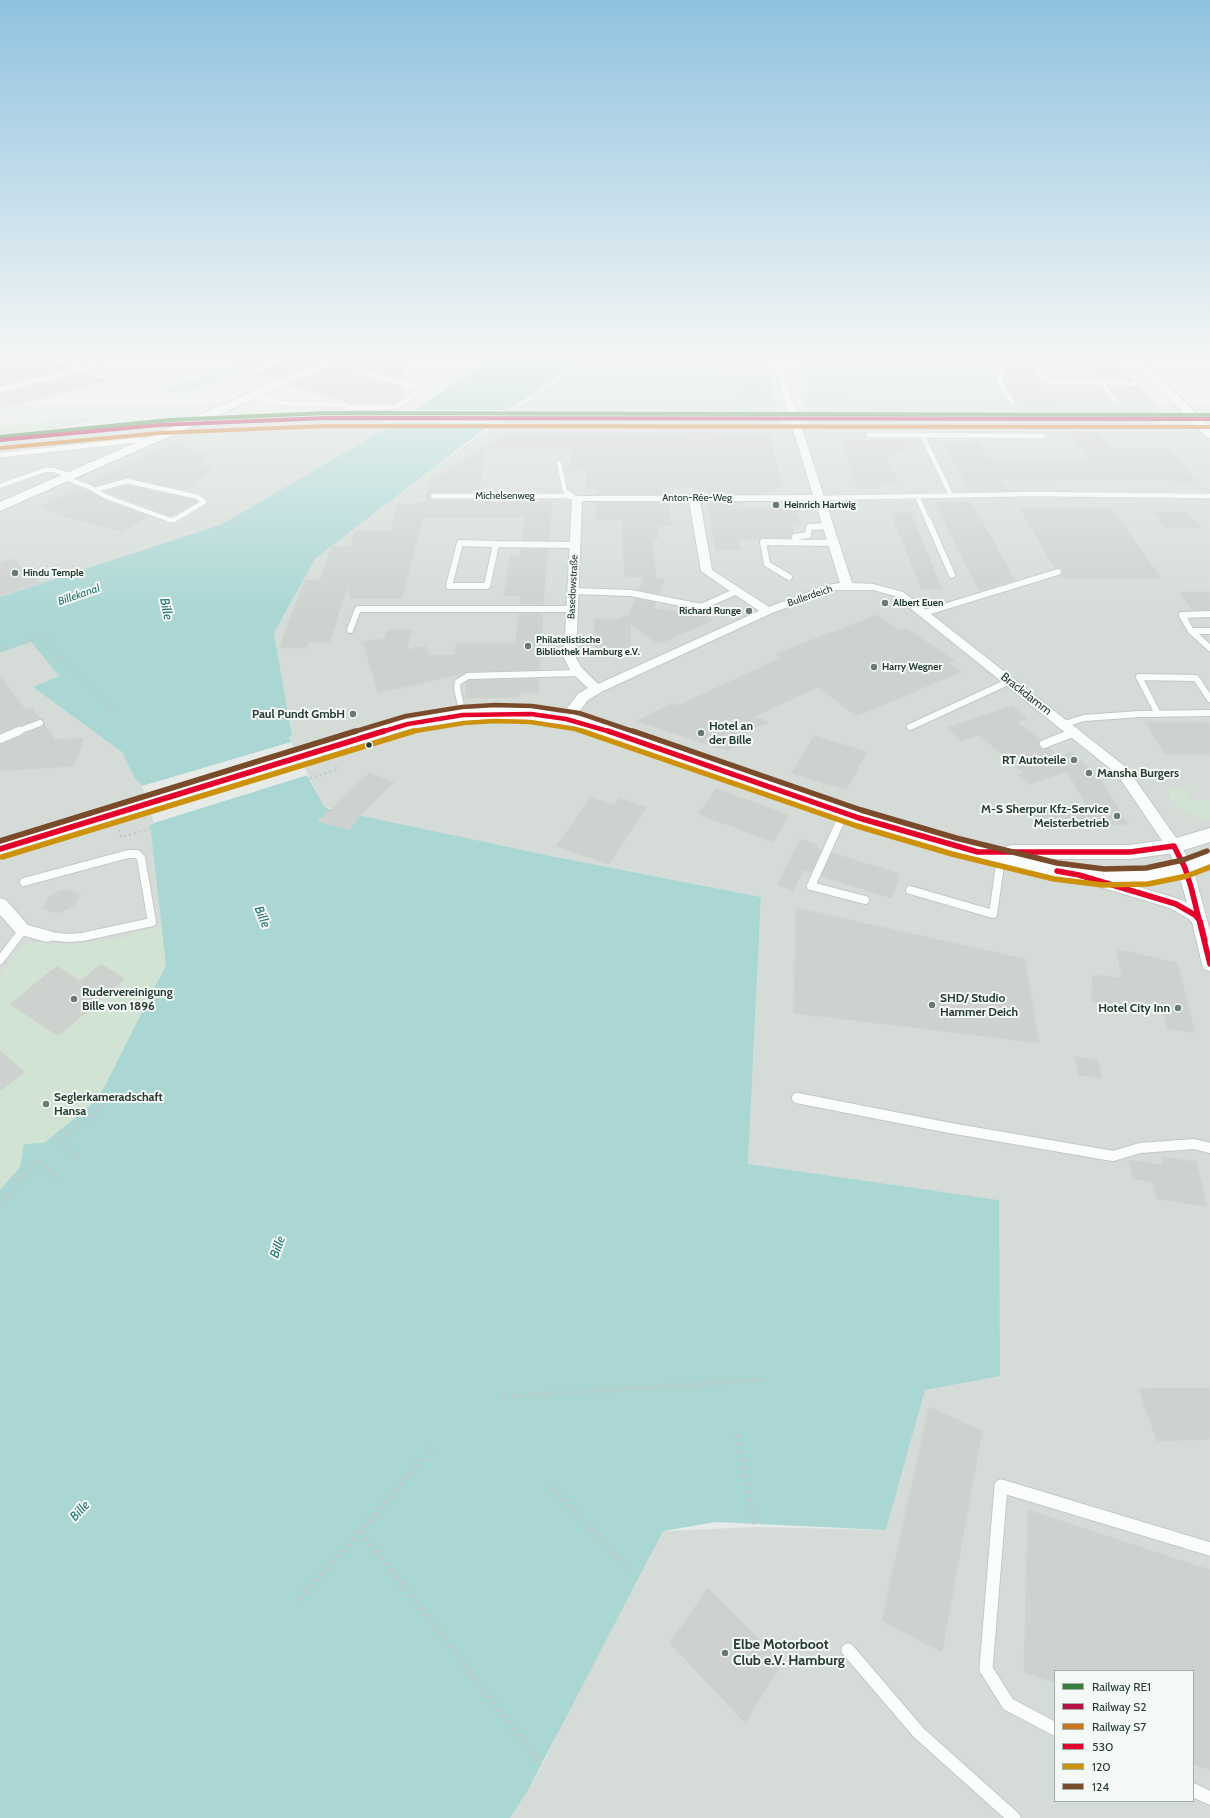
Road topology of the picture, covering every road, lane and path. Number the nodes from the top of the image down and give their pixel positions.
1 (113, 443) edge
2 (148, 443) edge
3 (801, 443) edge
4 (926, 443) edge
5 (0, 455) edge
6 (559, 463) dead end
7 (68, 477) junction
8 (0, 486) edge
9 (95, 490) junction
10 (951, 495) junction
11 (433, 496) dead end
12 (917, 496) junction
13 (1210, 496) edge
14 (576, 498) junction
15 (694, 498) junction
16 (818, 498) junction
17 (0, 507) edge
18 (827, 526) junction
19 (795, 536) dead end
20 (496, 543) junction
21 (833, 543) junction
22 (575, 545) junction
23 (1058, 572) dead end
24 (952, 575) dead end
25 (789, 577) dead end
26 (847, 586) junction
27 (572, 591) junction
28 (737, 591) junction
29 (572, 609) junction
30 (768, 611) junction
31 (924, 613) junction
32 (1210, 614) edge
33 (350, 630) dead end
34 (1191, 631) junction
35 (1210, 631) edge
36 (51, 633) dead end
37 (43, 640) dead end
38 (1210, 648) edge
39 (0, 651) edge
40 (60, 657) junction
41 (47, 662) dead end
42 (578, 673) junction
43 (1010, 681) junction
44 (596, 689) junction
45 (1210, 699) edge
46 (114, 711) dead end
47 (1210, 713) edge
48 (1158, 714) junction
49 (463, 715) junction
50 (566, 719) junction
51 (40, 723) dead end
52 (910, 727) dead end
53 (1070, 728) junction
54 (0, 739) edge
55 (1044, 744) dead end
56 (334, 764) dead end
57 (310, 778) dead end
58 (329, 809) dead end
59 (844, 813) junction
60 (325, 814) dead end
61 (151, 828) dead end
62 (119, 830) dead end
63 (1210, 835) edge
64 (1174, 846) junction
65 (0, 849) edge
66 (978, 852) junction
67 (1001, 858) junction
68 (1210, 858) edge
69 (1185, 868) junction
70 (1079, 875) junction
71 (24, 882) dead end
72 (910, 890) dead end
73 (865, 900) dead end
74 (0, 904) edge
75 (1205, 922) edge
76 (23, 930) junction
77 (47, 936) joint
78 (0, 960) edge
79 (1210, 964) edge
80 (797, 1098) dead end
81 (104, 1103) dead end
82 (58, 1131) dead end
83 (70, 1132) junction
84 (1210, 1148) edge
85 (77, 1158) dead end
86 (23, 1177) junction
87 (57, 1178) dead end
88 (10, 1179) dead end
89 (0, 1204) edge
90 (761, 1380) dead end
91 (503, 1397) dead end
92 (737, 1435) dead end
93 (431, 1448) dead end
94 (552, 1487) dead end
95 (754, 1527) dead end
96 (361, 1531) junction
97 (1210, 1549) edge
98 (633, 1574) dead end
99 (299, 1599) dead end
100 (848, 1650) dead end
101 (1054, 1727) edge
102 (542, 1766) dead end
103 (1194, 1790) edge
104 (1210, 1798) edge
105 (1014, 1818) edge

1 - 5 lane
2 - 7 main road
3 - 16 street, Bullerdeich
4 - 10 lane
6 - 14 lane
7 - 8 lane
7 - 9 lane
7 - 17 main road
9 - 9 lane
10 - 12 lane
10 - 13 lane
11 - 14 lane, Michelsenweg
12 - 16 lane
12 - 24 lane
14 - 15 street, Anton-Rée-Weg
14 - 22 street, Basedowstraße
15 - 16 street, Anton-Rée-Weg
15 - 28 street
16 - 18 street, Bullerdeich
18 - 19 lane
18 - 21 street, Bullerdeich
20 - 20 lane
20 - 22 lane
21 - 25 lane
21 - 26 street, Bullerdeich
22 - 27 street, Basedowstraße
23 - 31 lane
26 - 30 street, Bullerdeich
26 - 31 street, Brackdamm
27 - 28 lane
27 - 29 street, Basedowstraße
28 - 30 street
29 - 33 lane
29 - 42 street, Basedowstraße
30 - 44 street, Bullerdeich
31 - 43 street, Brackdamm
32 - 34 lane
34 - 35 lane
34 - 38 lane
36 - 39 path
37 - 40 path
40 - 41 path
40 - 46 path
42 - 44 street, Basedowstraße
42 - 49 lane
43 - 52 lane
43 - 53 street, Brackdamm
44 - 50 street, Bullerdeich
45 - 48 lane
47 - 48 lane
48 - 53 lane
49 - 50 main road
49 - 65 main road
50 - 59 main road
51 - 54 lane
53 - 55 lane
53 - 64 street, Brackdamm
56 - 57 path
58 - 60 path
59 - 66 main road
59 - 73 lane
61 - 62 path
63 - 64 main road
64 - 66 main road
64 - 69 street, Brackdamm
66 - 67 main road
67 - 70 main road
67 - 72 lane
68 - 69 main road
69 - 70 main road
69 - 75 street, Brackdamm
70 - 75 street
71 - 77 lane
74 - 76 street
75 - 79 street, Brackdamm
76 - 77 street
76 - 78 lane
80 - 84 lane
81 - 83 path
82 - 83 path
83 - 85 path
86 - 87 path
86 - 88 path
86 - 89 path
90 - 91 path
92 - 95 path
93 - 96 path
94 - 98 path
96 - 99 path
96 - 102 path
97 - 101 lane
100 - 105 lane
103 - 104 lane

